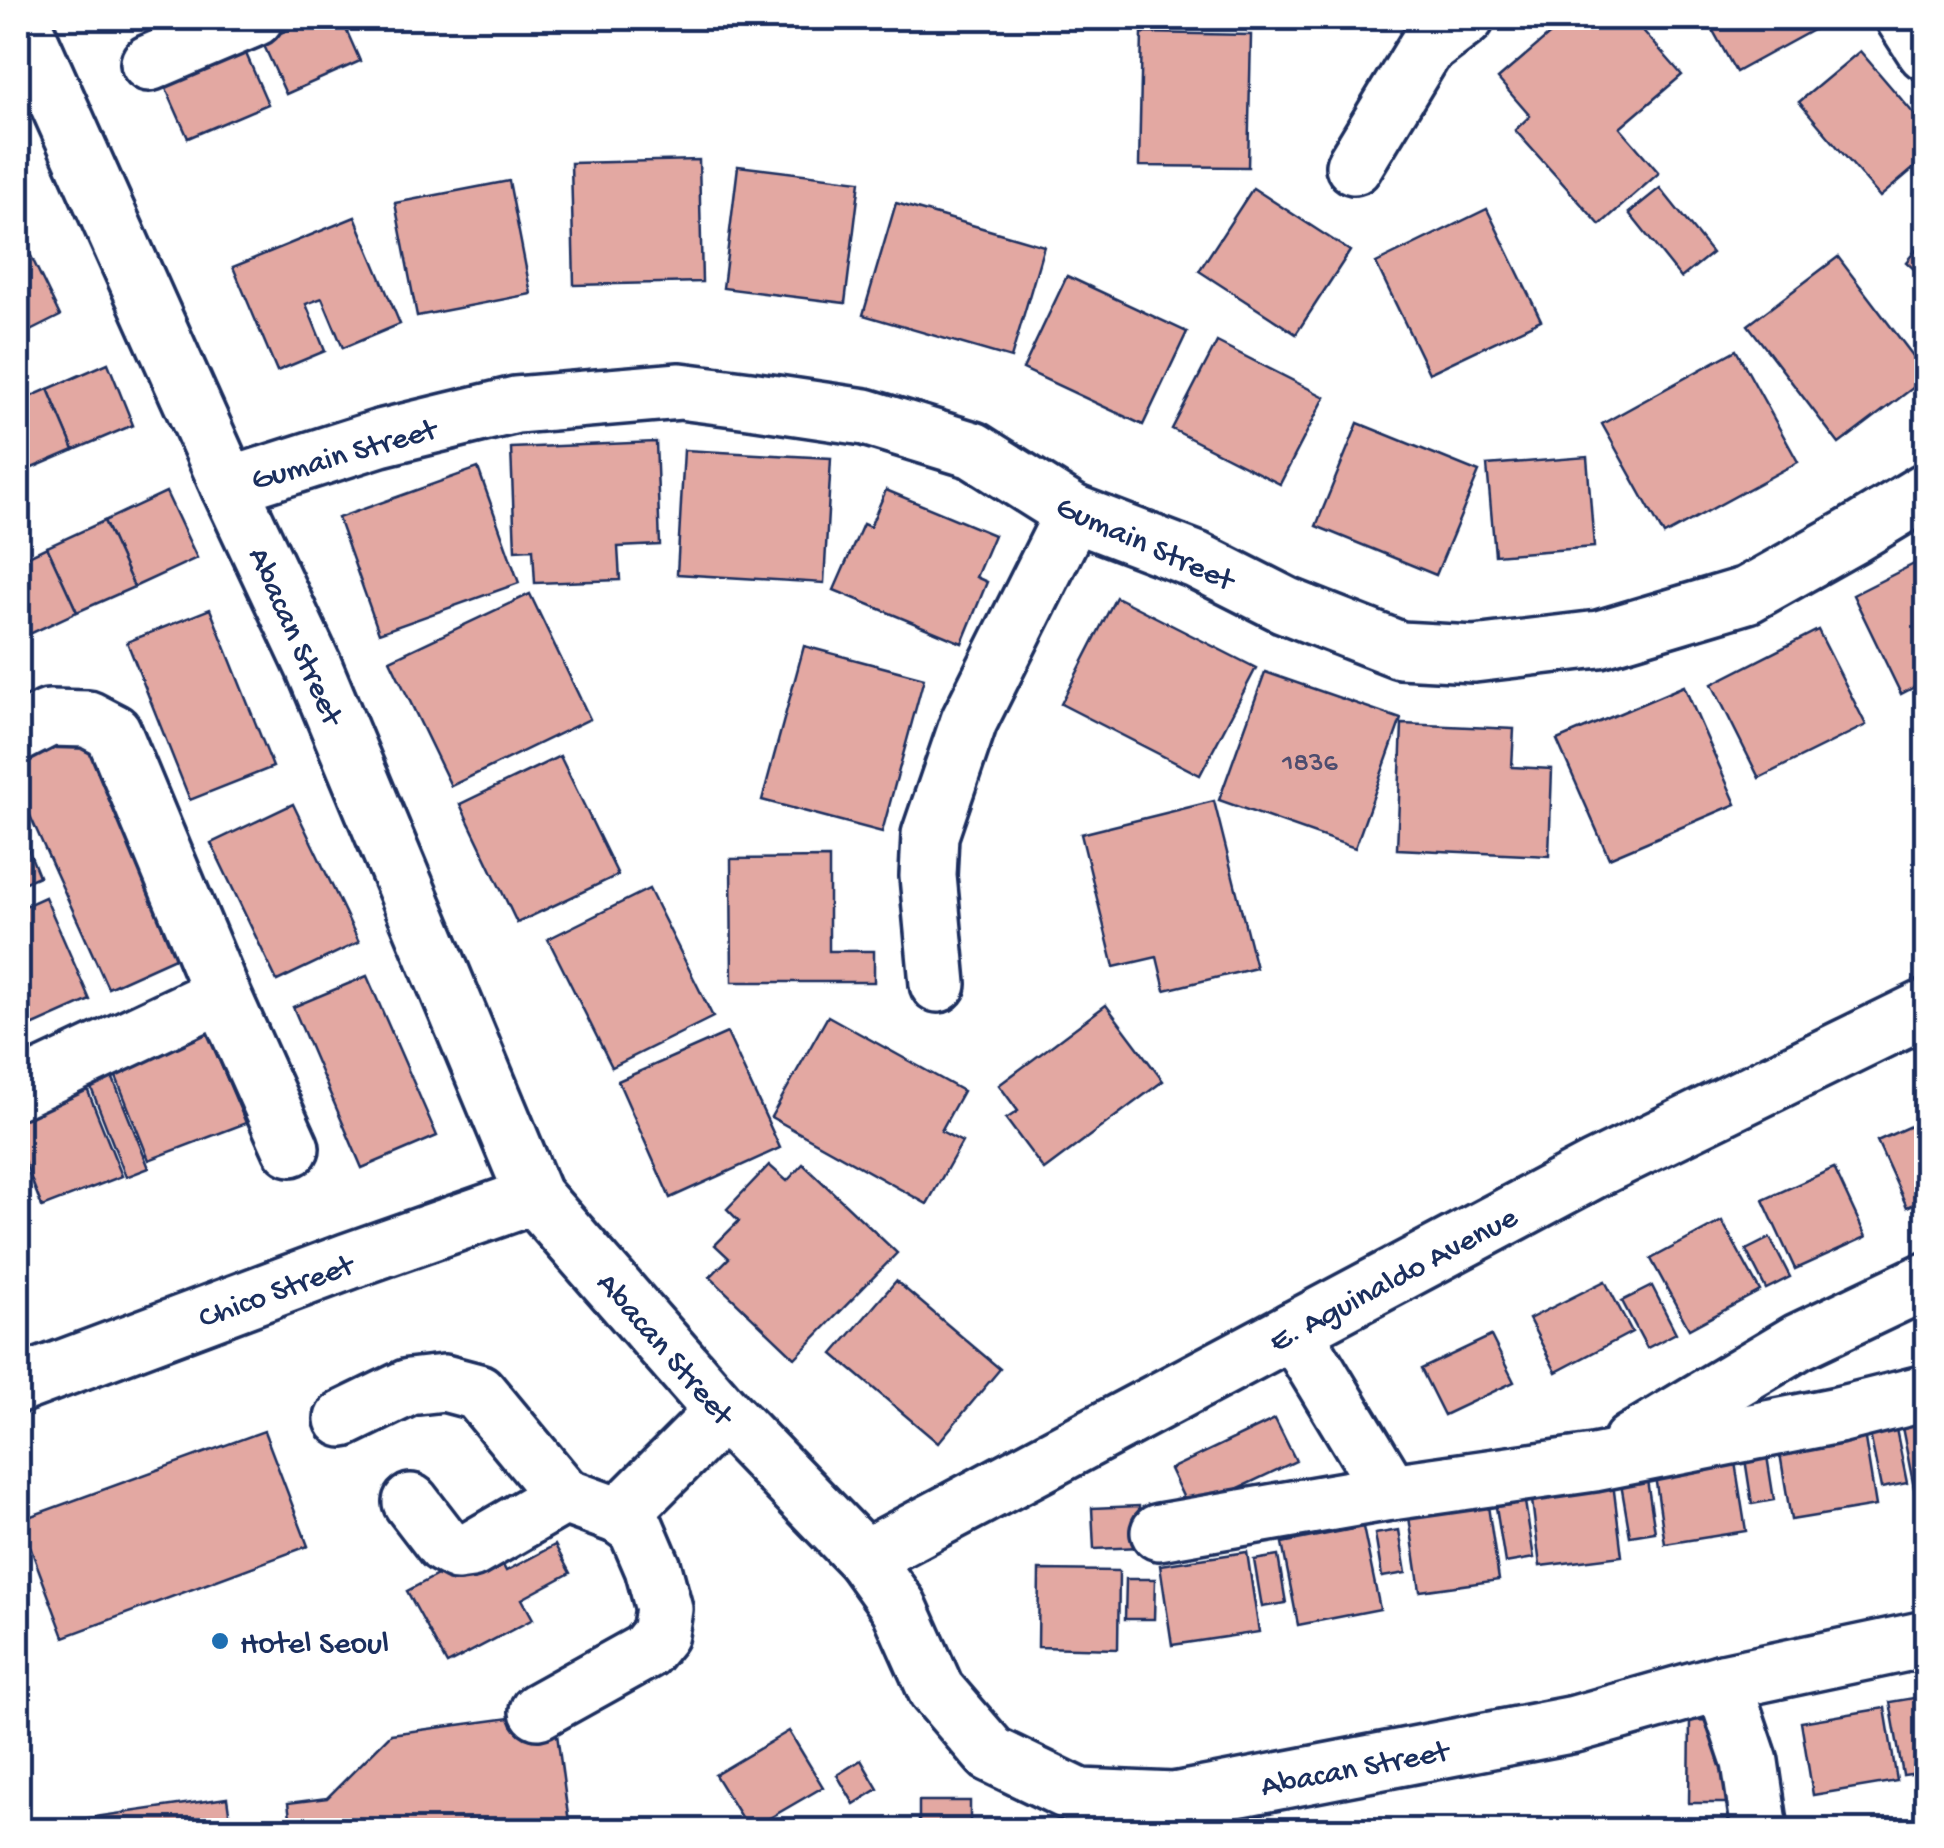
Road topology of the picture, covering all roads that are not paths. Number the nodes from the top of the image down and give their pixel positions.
1 (20, 18) edge
2 (255, 18) edge
3 (1466, 18) edge
4 (1904, 18) edge
5 (1926, 52) edge
6 (150, 63) dead end
7 (1354, 166) dead end
8 (230, 486) junction
9 (1926, 491) edge
10 (1073, 513) junction
11 (18, 734) edge
12 (938, 984) dead end
13 (222, 994) junction
14 (1926, 1008) edge
15 (18, 1090) edge
16 (291, 1148) dead end
17 (534, 1196) junction
18 (1926, 1281) edge
19 (1293, 1330) junction
20 (1798, 1342) junction
21 (18, 1385) edge
22 (1926, 1393) edge
23 (723, 1412) junction
24 (1838, 1415) junction
25 (343, 1420) dead end
26 (1594, 1463) junction
27 (1391, 1492) junction
28 (564, 1496) junction
29 (411, 1502) dead end
30 (619, 1516) junction
31 (1159, 1532) dead end
32 (864, 1558) junction
33 (1926, 1639) edge
34 (1723, 1682) junction
35 (538, 1711) dead end
36 (1760, 1830) edge

1 - 8 street, Abacan Street
2 - 6 street
3 - 7 street
4 - 5 street
8 - 10 street, Gumain Street
8 - 17 street, Abacan Street
9 - 10 street, Gumain Street
10 - 12 street
11 - 13 street
13 - 15 street
13 - 16 street
14 - 19 street, E. Aguinaldo Avenue
17 - 21 street, Chico Street
17 - 23 street, Abacan Street
18 - 20 street
19 - 27 street
19 - 32 street, E. Aguinaldo Avenue
20 - 24 street
20 - 26 street
22 - 24 street
23 - 30 street
23 - 32 street, Abacan Street
24 - 26 street
25 - 28 street
26 - 27 street
27 - 31 street
28 - 29 street
28 - 30 street
30 - 35 street
32 - 34 street, Abacan Street
33 - 34 street, Abacan Street
34 - 36 street

